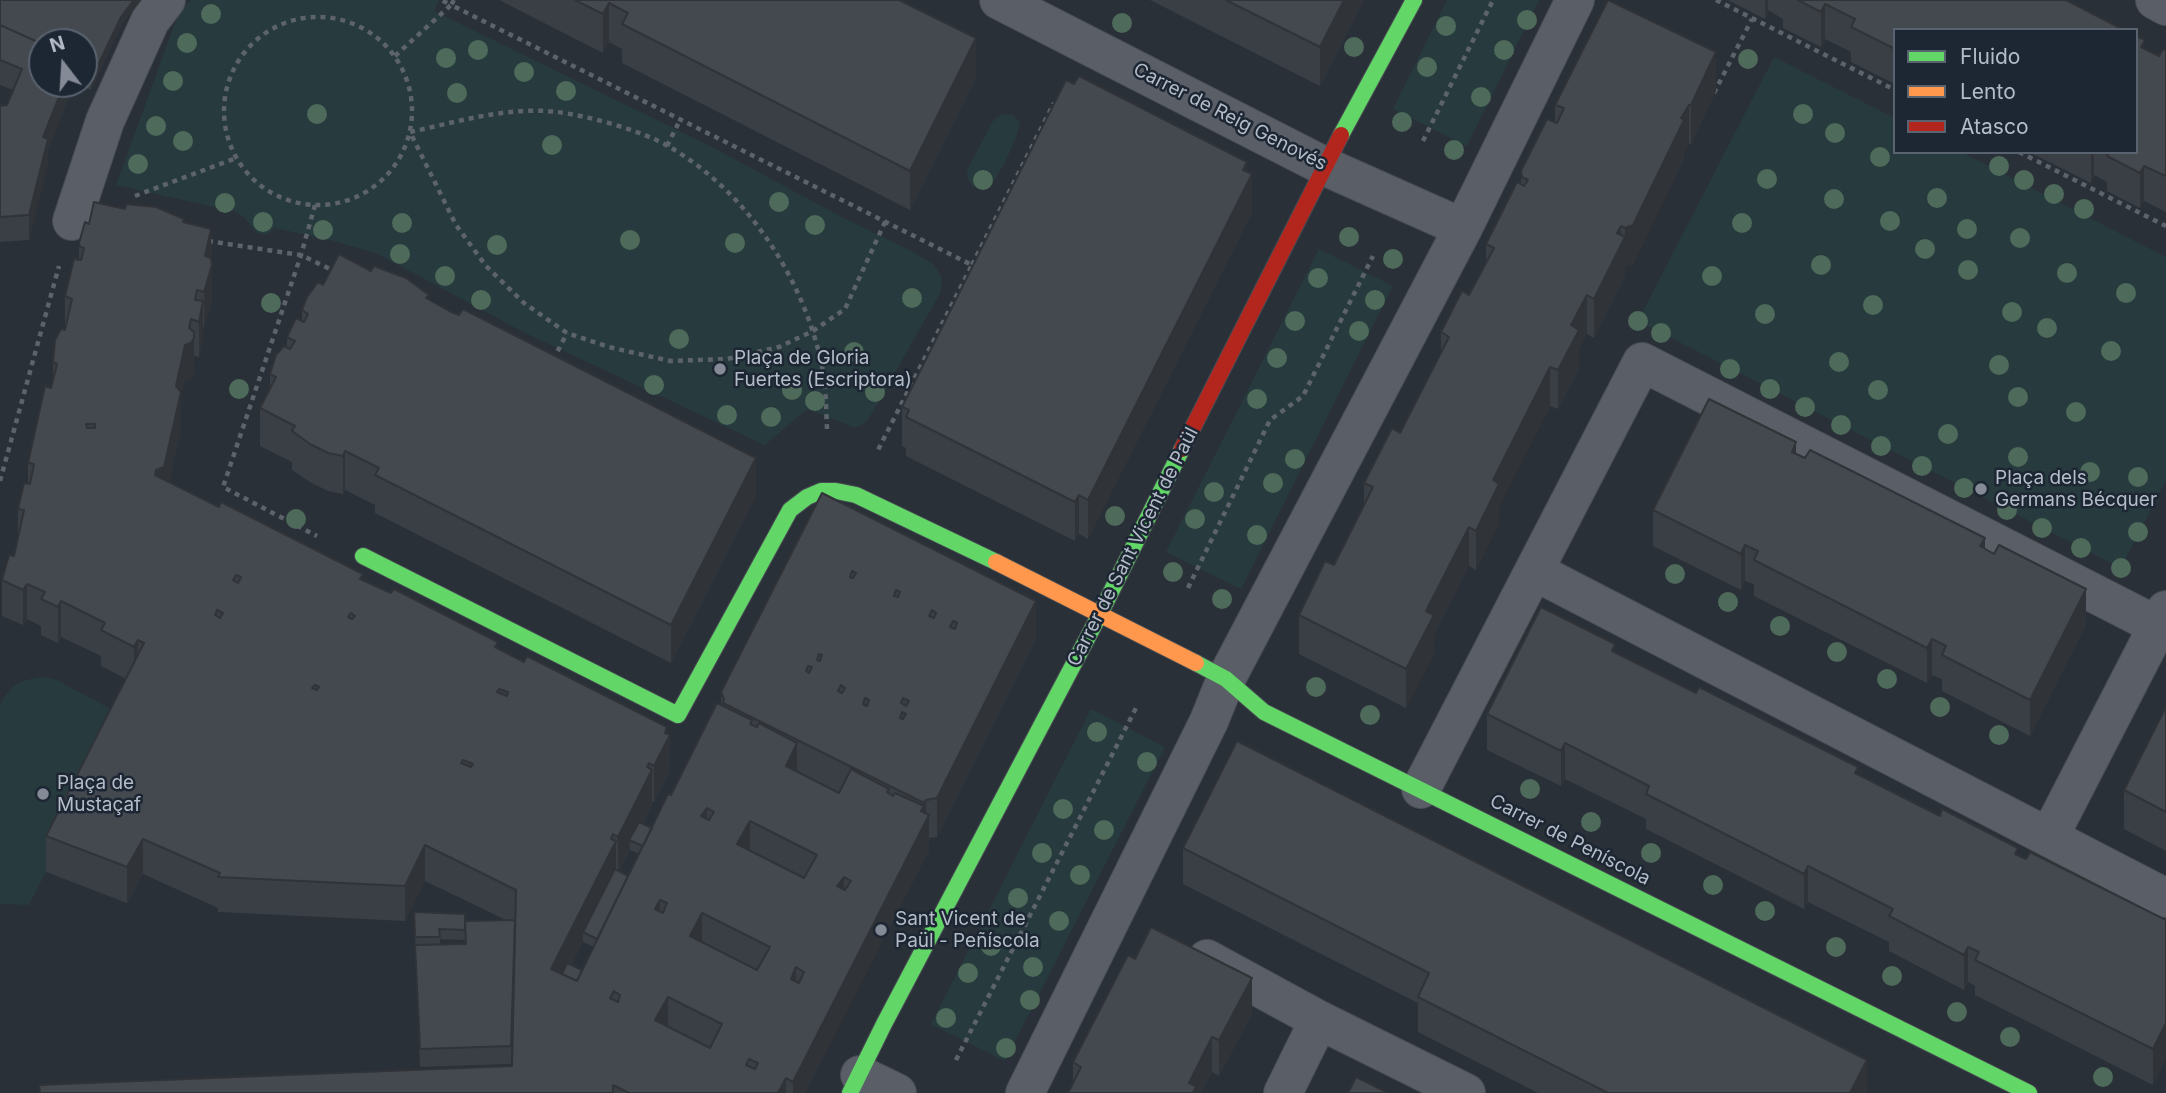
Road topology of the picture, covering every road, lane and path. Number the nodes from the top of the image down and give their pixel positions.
1 (166, 0) edge
2 (441, 0) edge
3 (999, 0) edge
4 (1414, 0) edge
5 (1493, 0) edge
6 (1575, 0) edge
7 (1716, 0) edge
8 (2155, 0) edge
9 (453, 3) edge
10 (2166, 6) edge
11 (1752, 19) junction
12 (395, 56) junction
13 (1893, 89) edge
14 (1054, 103) edge
15 (1708, 103) edge
16 (680, 120) junction
17 (410, 132) junction
18 (1423, 141) dead end
19 (667, 146) junction
20 (2023, 154) edge
21 (236, 158) junction
22 (1324, 166) junction
23 (315, 205) junction
24 (72, 221) junction
25 (885, 222) junction
26 (2166, 226) edge
27 (1463, 228) junction
28 (206, 241) edge
29 (301, 255) junction
30 (1373, 256) dead end
31 (972, 265) junction
32 (338, 273) edge
33 (813, 331) junction
34 (567, 333) junction
35 (552, 364) edge
36 (827, 429) dead end
37 (878, 450) dead end
38 (0, 481) edge
39 (328, 541) dead end
40 (363, 556) dead end
41 (1534, 571) junction
42 (1188, 589) dead end
43 (1100, 614) junction
44 (2162, 618) edge
45 (1226, 679) junction
46 (1136, 708) dead end
47 (1421, 789) junction
48 (2049, 837) junction
49 (2166, 898) edge
50 (1178, 943) edge
51 (1319, 1020) junction
52 (956, 1060) dead end
53 (855, 1084) edge
54 (897, 1093) edge
55 (1025, 1093) edge
56 (1283, 1093) edge
57 (1466, 1093) edge
58 (2029, 1093) edge

1 - 24 street
2 - 9 path
3 - 22 street, Carrer de Reig Genovés
4 - 22 street, Carrer de Sant Vicent de Paül
5 - 18 path
6 - 27 street
7 - 11 path
8 - 10 street
9 - 12 path
9 - 16 path
11 - 13 path
11 - 15 path
12 - 17 path
12 - 21 path
14 - 31 path
16 - 19 path
16 - 25 path
17 - 19 path
17 - 23 path
17 - 34 path
19 - 33 path
20 - 26 path
21 - 23 path
21 - 24 path
22 - 27 street, Carrer de Reig Genovés
22 - 43 street, Carrer de Sant Vicent de Paül
23 - 29 path
24 - 38 path
25 - 31 path
25 - 33 path
27 - 45 street
28 - 29 path
29 - 32 path
29 - 39 path
30 - 42 path
31 - 37 path
33 - 34 path
33 - 36 path
34 - 35 path
40 - 43 street
41 - 44 street
41 - 47 street
41 - 48 street
43 - 45 street, Carrer de Peníscola
43 - 53 street, Carrer de Sant Vicent de Paül
44 - 48 street
45 - 47 street, Carrer de Peníscola
45 - 55 street
46 - 52 path
47 - 58 street, Carrer de Peníscola
48 - 49 street
50 - 51 street
51 - 56 street
51 - 57 street
53 - 54 street

